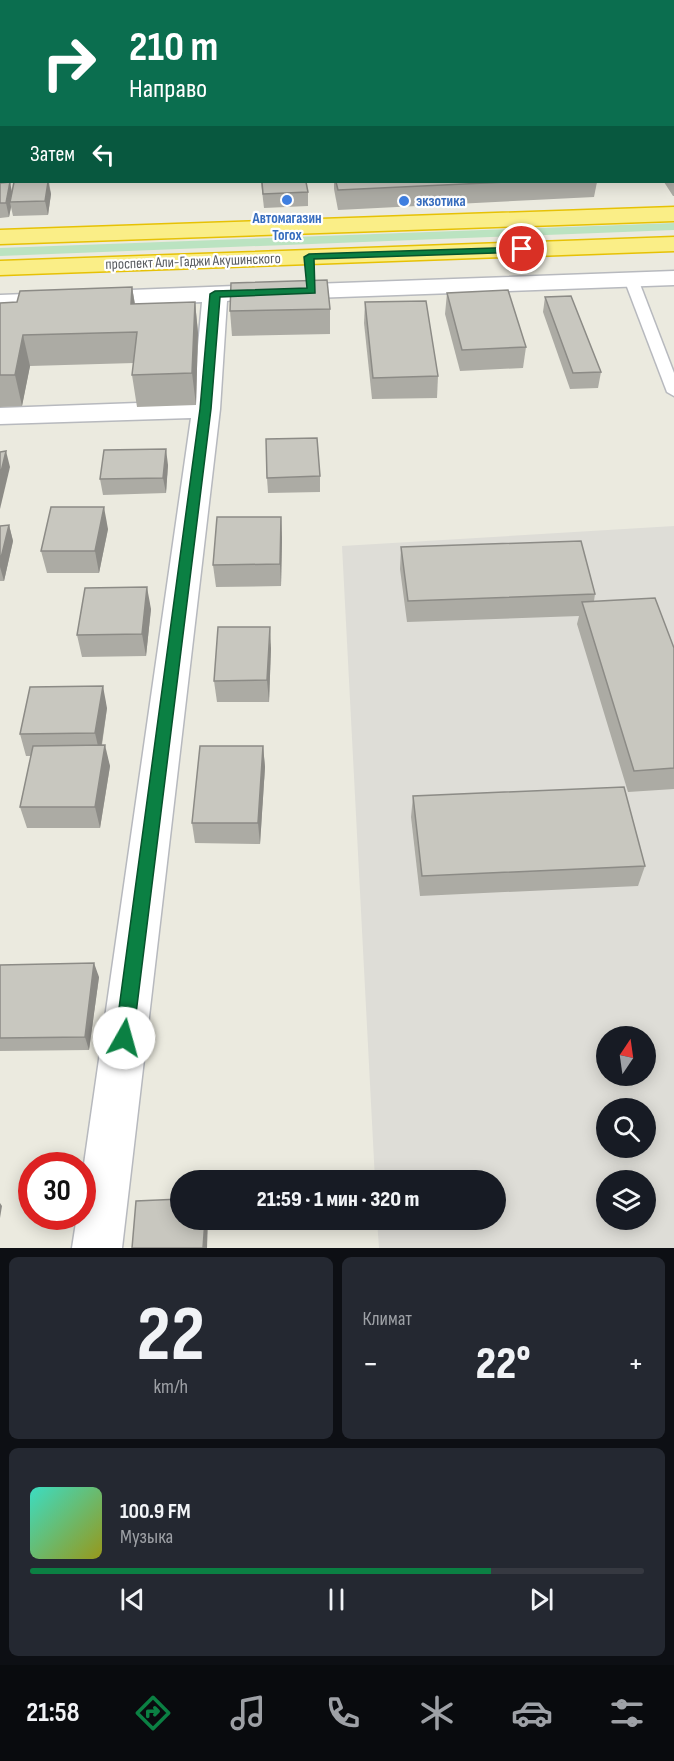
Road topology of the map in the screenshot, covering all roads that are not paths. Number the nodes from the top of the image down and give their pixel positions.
1 (674, 214) edge
2 (0, 237) edge
3 (674, 244) edge
4 (617, 246) junction
5 (309, 257) junction
6 (0, 268) edge
7 (674, 278) edge
8 (632, 279) junction
9 (312, 291) junction
10 (215, 294) junction
11 (0, 302) edge
12 (674, 392) edge
13 (206, 409) junction
14 (0, 416) edge
15 (97, 1248) edge

1 - 2 highway, проспект Али-Гаджи Акушинского
3 - 4 highway, проспект Али-Гаджи Акушинского
4 - 5 highway, проспект Али-Гаджи Акушинского
4 - 8 street
5 - 6 highway, проспект Али-Гаджи Акушинского
5 - 9 street
7 - 8 street
8 - 9 street
8 - 12 lane
9 - 10 street
10 - 11 street
10 - 13 street
13 - 14 street
13 - 15 street

